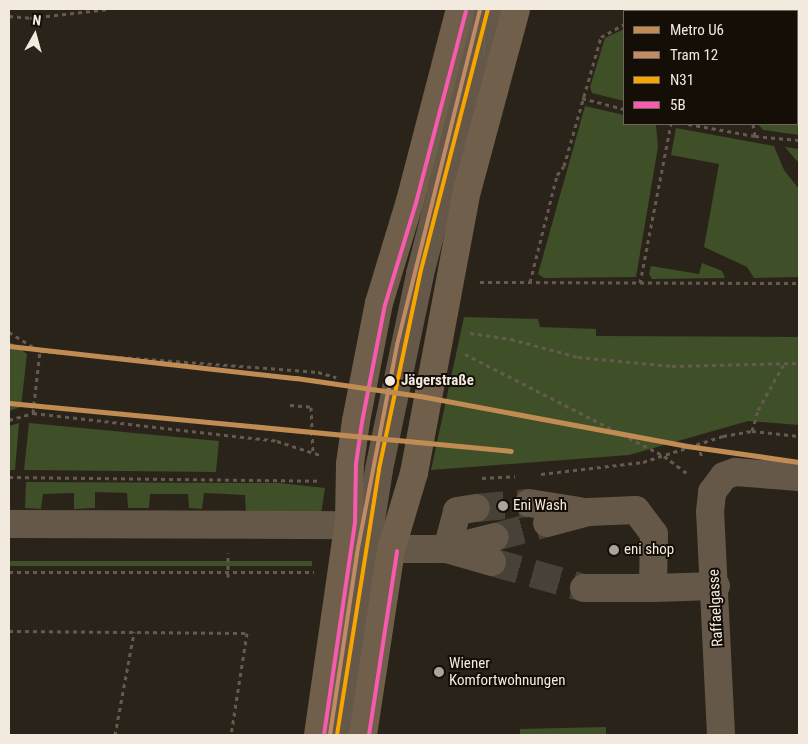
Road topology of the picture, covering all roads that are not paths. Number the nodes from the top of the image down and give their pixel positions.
1 (460, 9) edge
2 (488, 9) edge
3 (516, 9) edge
4 (799, 477) edge
5 (529, 503) tunnel mouth
6 (476, 508) tunnel mouth
7 (588, 512) junction
8 (547, 523) tunnel mouth
9 (9, 524) edge
10 (359, 549) junction
11 (447, 549) junction
12 (493, 549) tunnel mouth
13 (716, 586) junction
14 (584, 588) tunnel mouth
15 (653, 588) junction
16 (318, 735) edge
17 (337, 735) edge
18 (363, 735) edge
19 (722, 735) edge

1 - 10 main road
2 - 10 street
3 - 10 main road
4 - 13 street, Raffaelgasse
5 - 7 street
6 - 11 street
7 - 8 street
7 - 15 street
9 - 10 street
10 - 11 street
10 - 16 main road
10 - 17 street
10 - 18 main road
11 - 12 street
13 - 15 street
13 - 19 street, Raffaelgasse
14 - 15 street

